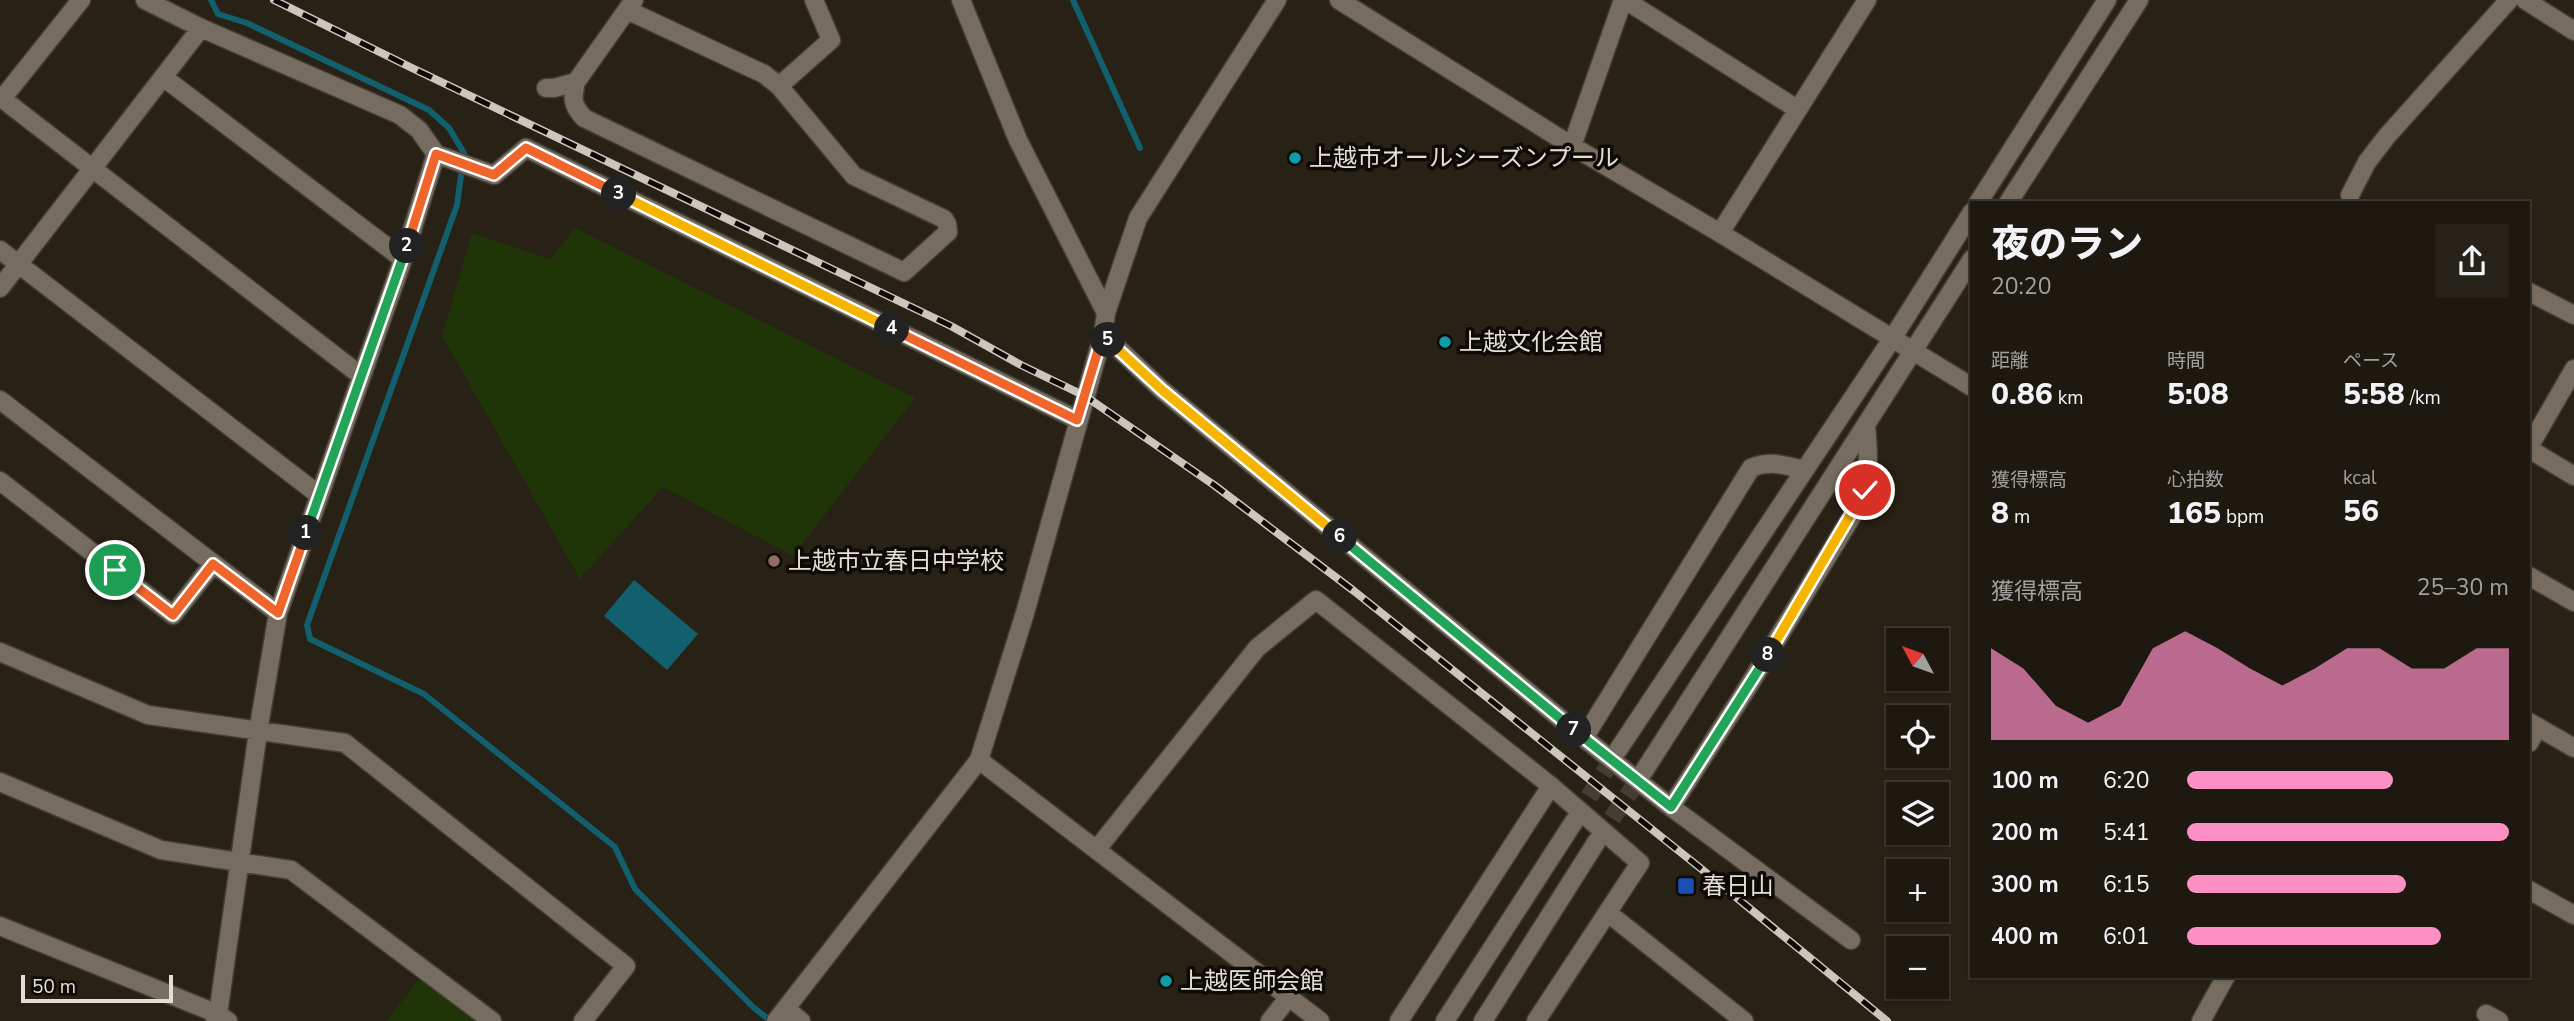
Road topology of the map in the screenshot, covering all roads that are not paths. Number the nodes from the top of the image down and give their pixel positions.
1 (81, 0) edge
2 (145, 0) edge
3 (814, 0) edge
4 (961, 0) edge
5 (1277, 0) edge
6 (1339, 0) edge
7 (1867, 0) edge
8 (2107, 0) edge
9 (2139, 0) edge
10 (2509, 0) edge
11 (2525, 0) edge
12 (1633, 2) edge
13 (630, 5) edge
14 (201, 28) junction
15 (2574, 31) edge
16 (163, 77) junction
17 (576, 82) junction
18 (779, 86) junction
19 (546, 88) dead end
20 (1, 98) edge
21 (1797, 109) junction
22 (1572, 146) junction
23 (436, 154) junction
24 (91, 168) junction
25 (2353, 200) edge
26 (1979, 201) edge
27 (2009, 201) edge
28 (1970, 215) edge
29 (1720, 233) junction
30 (0, 250) edge
31 (403, 259) junction
32 (1970, 262) edge
33 (18, 264) junction
34 (0, 288) edge
35 (2530, 293) edge
36 (1106, 313) junction
37 (2574, 315) edge
38 (1103, 334) junction
39 (1892, 339) junction
40 (1914, 352) junction
41 (2574, 369) edge
42 (360, 375) junction
43 (1970, 386) edge
44 (0, 400) edge
45 (1077, 420) junction
46 (1866, 426) junction
47 (2530, 446) edge
48 (2530, 449) edge
49 (1804, 470) junction
50 (2574, 476) edge
51 (0, 481) edge
52 (319, 495) junction
53 (213, 564) junction
54 (2530, 577) edge
55 (2574, 602) edge
56 (278, 613) junction
57 (0, 652) edge
58 (2533, 724) edge
59 (258, 732) junction
60 (1584, 738) junction
61 (2574, 748) edge
62 (1618, 750) tunnel mouth
63 (978, 761) junction
64 (1644, 771) tunnel mouth
65 (0, 782) edge
66 (1551, 786) junction
67 (1671, 807) junction
68 (1575, 820) tunnel mouth
69 (1597, 841) tunnel mouth
70 (1097, 849) junction
71 (241, 862) junction
72 (2530, 891) edge
73 (1608, 912) junction
74 (2574, 915) edge
75 (0, 926) edge
76 (1851, 940) dead end
77 (2225, 978) edge
78 (1289, 997) junction
79 (781, 1015) edge
80 (220, 1019) edge
81 (492, 1021) edge
82 (583, 1021) edge
83 (801, 1021) edge
84 (1270, 1021) edge
85 (1320, 1021) edge
86 (1399, 1021) edge
87 (1445, 1021) edge
88 (1483, 1021) edge
89 (1536, 1021) edge
90 (1744, 1021) edge
91 (2201, 1021) edge

1 - 20 street
2 - 14 street
3 - 18 street
4 - 36 street
5 - 36 street
6 - 22 street
7 - 21 street
8 - 26 street
9 - 27 street
10 - 25 street
11 - 15 street
12 - 21 street
12 - 22 street
13 - 17 street
13 - 18 street
14 - 16 street
14 - 23 street
16 - 24 street
16 - 31 street
17 - 18 street
17 - 19 street
20 - 24 street
21 - 29 street
22 - 29 street
23 - 31 street
23 - 45 street
24 - 33 street
24 - 42 street
28 - 39 street
29 - 39 street
30 - 33 street
31 - 42 street
32 - 40 street
33 - 34 street
33 - 52 street
35 - 37 street
36 - 38 street
38 - 45 street
38 - 60 street
39 - 40 street
39 - 49 street
40 - 43 street
40 - 46 street
41 - 47 street
42 - 52 street
44 - 53 street
45 - 63 street
46 - 64 street
46 - 67 street
48 - 50 street
49 - 60 street
49 - 62 street
51 - 53 street
52 - 56 street
53 - 56 street
54 - 55 street
56 - 59 street
57 - 59 street
58 - 61 street
59 - 71 street
59 - 82 street
60 - 67 street
63 - 70 street
63 - 79 street
65 - 71 street
66 - 70 street
66 - 73 street
66 - 86 street
67 - 76 street
68 - 87 street
69 - 88 street
70 - 78 street
71 - 80 street
71 - 81 street
72 - 74 street
73 - 89 street
73 - 90 street
75 - 80 street
77 - 91 street
78 - 84 street
78 - 85 street
79 - 83 street

